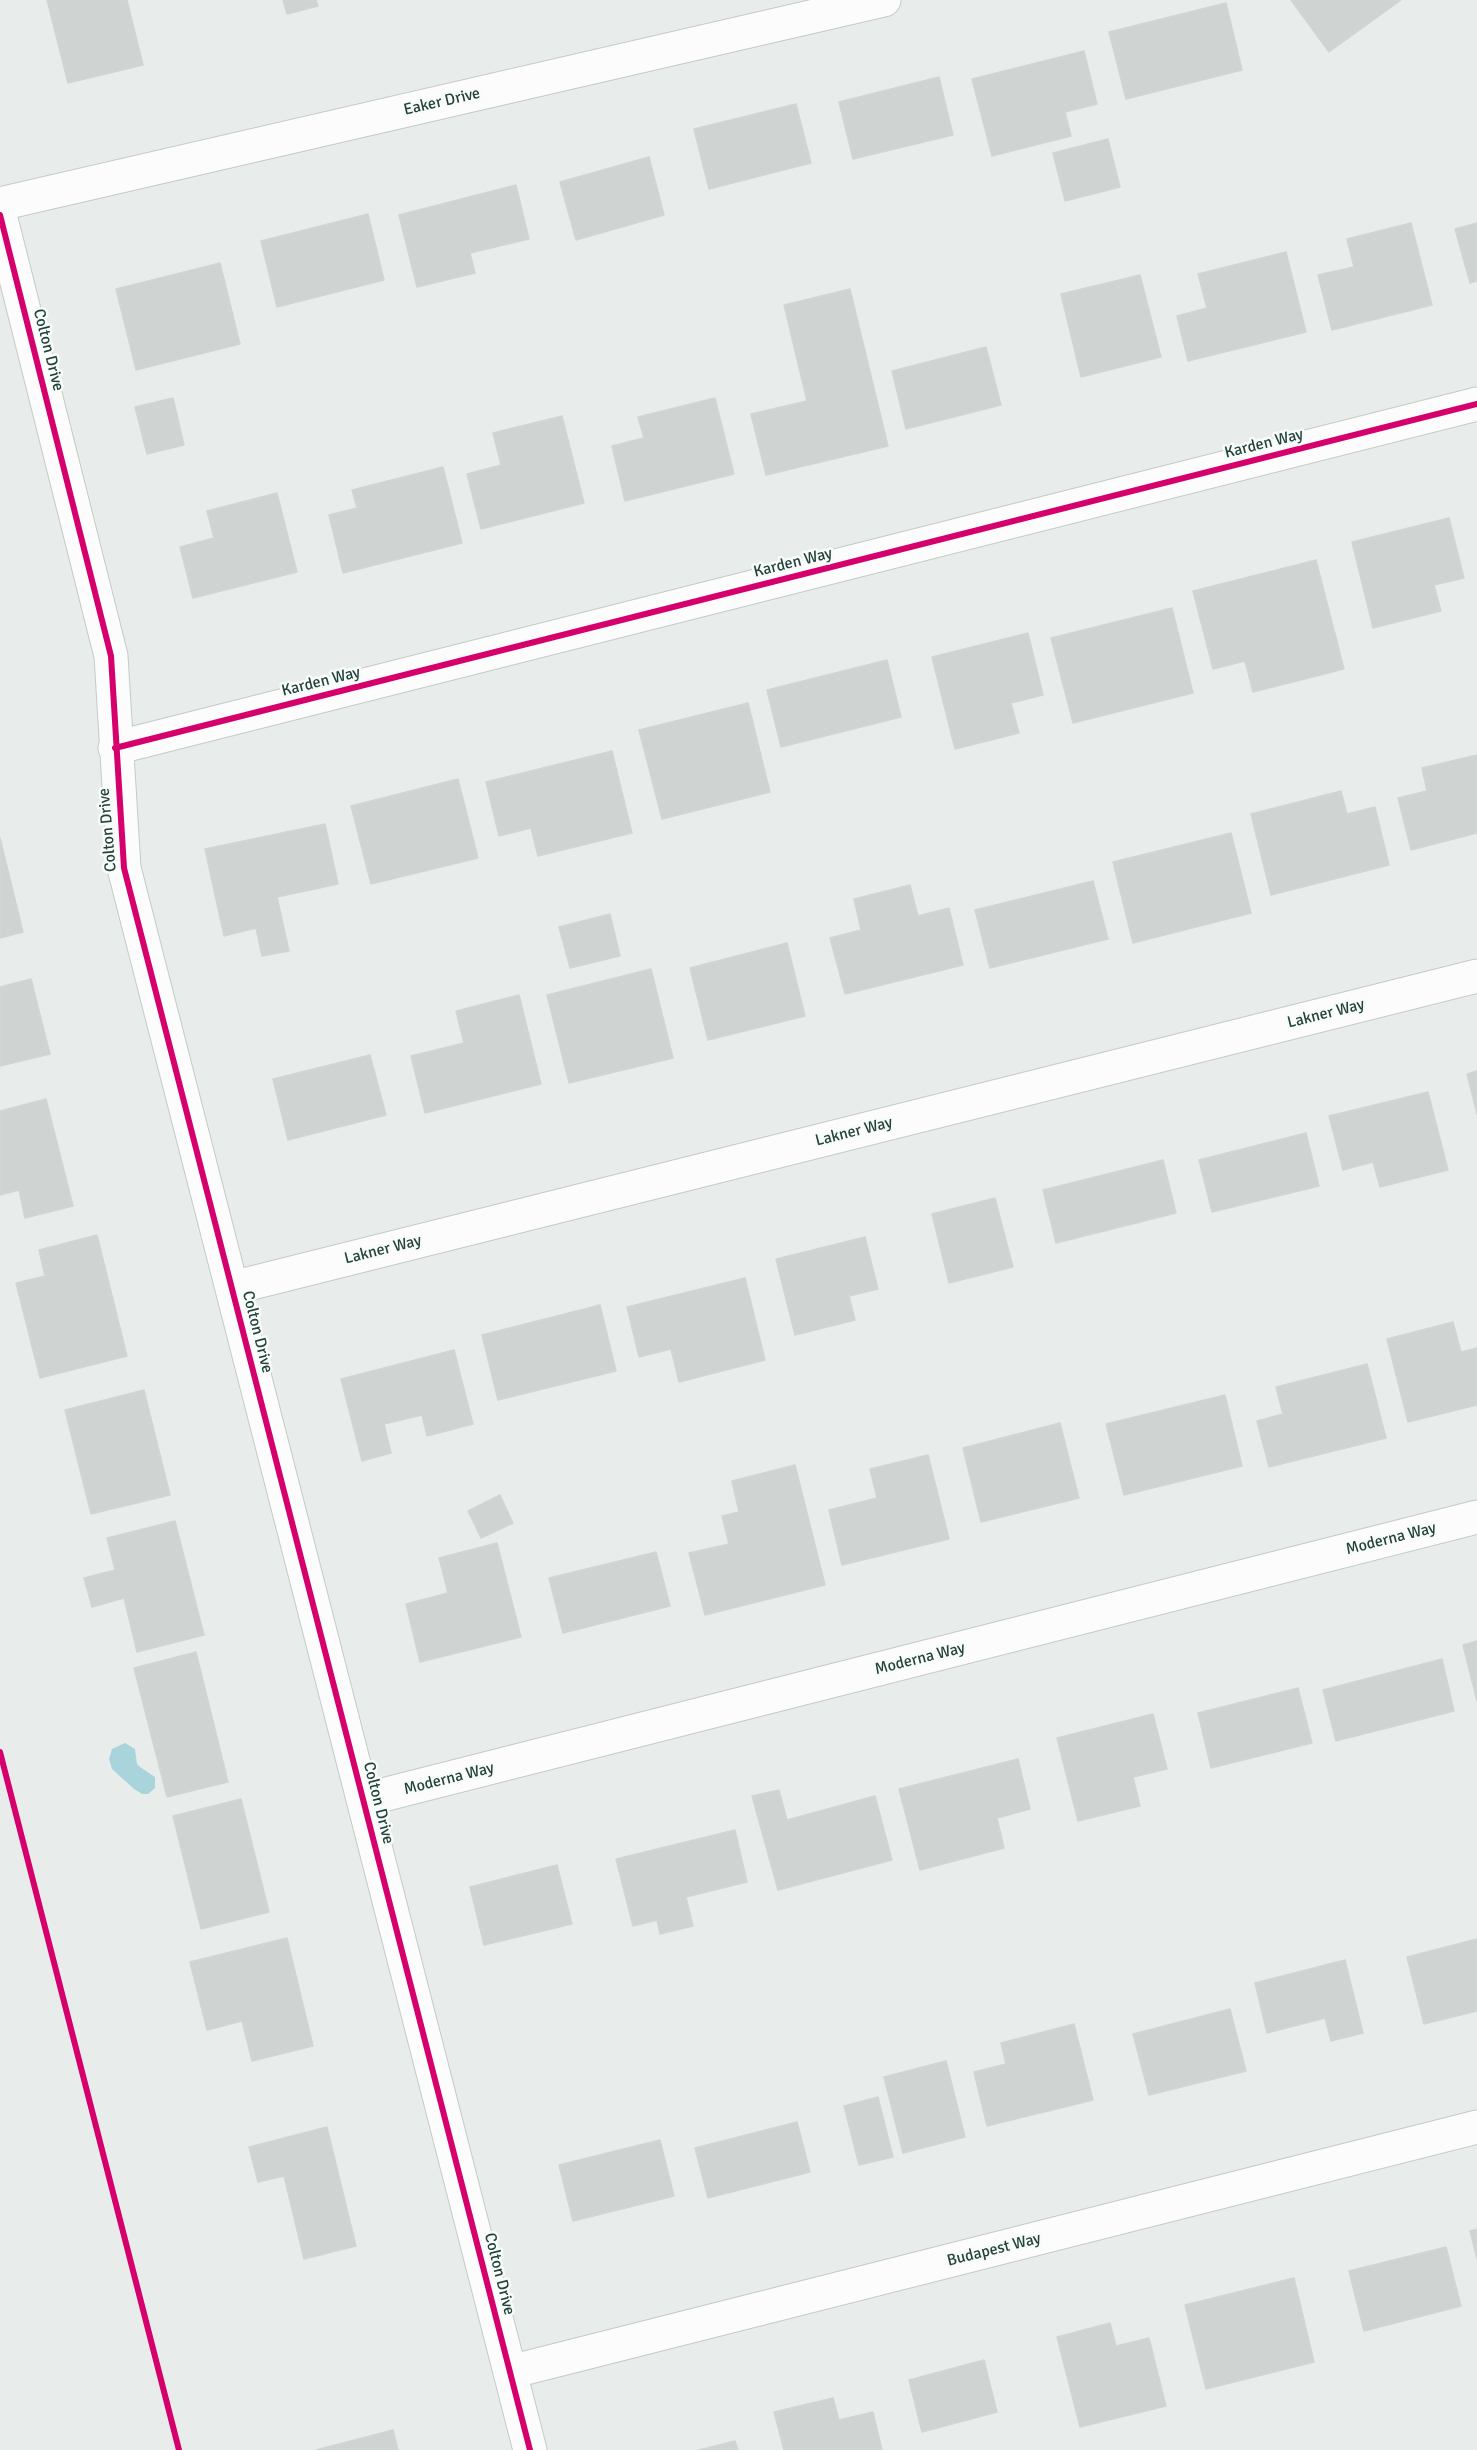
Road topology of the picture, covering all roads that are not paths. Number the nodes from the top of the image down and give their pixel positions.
1 (884, 0) edge
2 (0, 204) edge
3 (0, 215) edge
4 (1477, 404) edge
5 (115, 748) junction
6 (1477, 976) edge
7 (231, 1288) junction
8 (1477, 1517) edge
9 (363, 1800) junction
10 (1477, 2127) edge
11 (510, 2372) junction
12 (530, 2450) edge

1 - 2 street, Eaker Drive
3 - 5 street, Colton Drive
4 - 5 street, Karden Way
5 - 7 street, Colton Drive
6 - 7 street, Lakner Way
7 - 9 street, Colton Drive
8 - 9 street, Moderna Way
9 - 11 street, Colton Drive
10 - 11 street, Budapest Way
11 - 12 street, Colton Drive

